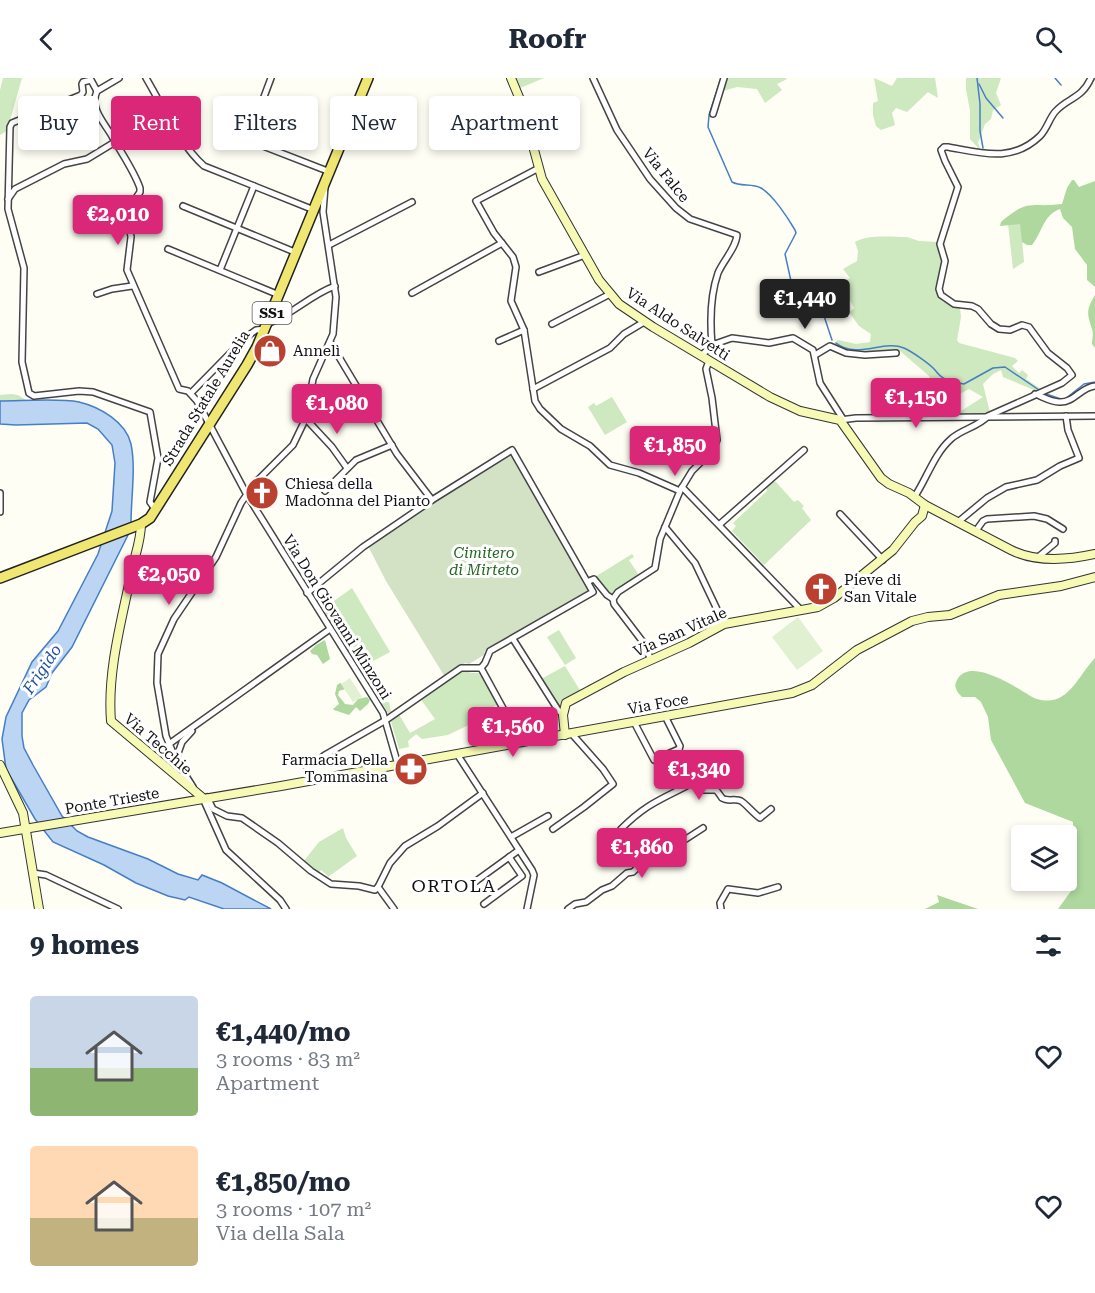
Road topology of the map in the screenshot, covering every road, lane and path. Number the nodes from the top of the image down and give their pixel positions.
1 (119, 78) edge
2 (146, 78) edge
3 (271, 78) edge
4 (368, 78) edge
5 (511, 78) edge
6 (593, 78) edge
7 (724, 78) edge
8 (1091, 78) edge
9 (97, 91) junction
10 (713, 114) dead end
11 (111, 136) edge
12 (111, 144) edge
13 (119, 150) edge
14 (539, 168) junction
15 (330, 172) junction
16 (325, 183) junction
17 (254, 186) junction
18 (8, 201) junction
19 (411, 202) dead end
20 (183, 206) dead end
21 (314, 210) junction
22 (237, 229) junction
23 (502, 243) junction
24 (329, 245) junction
25 (168, 249) dead end
26 (297, 253) junction
27 (585, 255) junction
28 (220, 270) junction
29 (539, 272) dead end
30 (132, 286) junction
31 (335, 286) junction
32 (412, 293) dead end
33 (97, 294) dead end
34 (610, 294) junction
35 (279, 295) junction
36 (644, 321) junction
37 (552, 324) dead end
38 (266, 326) junction
39 (524, 330) junction
40 (499, 341) dead end
41 (330, 342) junction
42 (712, 345) junction
43 (896, 353) dead end
44 (815, 355) junction
45 (700, 356) junction
46 (709, 361) junction
47 (1095, 386) edge
48 (533, 389) junction
49 (190, 393) junction
50 (1036, 394) junction
51 (988, 416) junction
52 (1066, 416) junction
53 (1095, 416) edge
54 (306, 419) junction
55 (841, 420) junction
56 (209, 424) junction
57 (392, 445) junction
58 (804, 450) dead end
59 (347, 468) junction
60 (681, 489) junction
61 (325, 491) dead end
62 (0, 493) edge
63 (247, 495) junction
64 (915, 496) junction
65 (432, 500) junction
66 (925, 505) junction
67 (155, 509) junction
68 (0, 512) edge
69 (840, 514) dead end
70 (958, 522) junction
71 (720, 524) junction
72 (139, 525) junction
73 (665, 527) junction
74 (1063, 529) dead end
75 (975, 532) junction
76 (1055, 541) dead end
77 (1095, 554) edge
78 (1037, 558) junction
79 (883, 560) junction
80 (0, 578) edge
81 (1095, 578) edge
82 (589, 581) junction
83 (307, 593) junction
84 (613, 598) junction
85 (801, 609) junction
86 (724, 624) junction
87 (330, 629) junction
88 (513, 639) junction
89 (651, 660) junction
90 (481, 668) junction
91 (563, 715) junction
92 (665, 716) junction
93 (386, 720) junction
94 (634, 722) junction
95 (197, 725) junction
96 (568, 734) junction
97 (182, 742) junction
98 (522, 743) junction
99 (169, 744) junction
100 (679, 748) junction
101 (457, 754) junction
102 (176, 760) junction
103 (0, 765) edge
104 (398, 765) junction
105 (312, 780) junction
106 (694, 782) junction
107 (483, 793) junction
108 (200, 797) junction
109 (771, 809) dead end
110 (548, 816) dead end
111 (703, 828) dead end
112 (28, 829) junction
113 (553, 829) dead end
114 (621, 829) dead end
115 (0, 833) edge
116 (511, 837) junction
117 (519, 850) junction
118 (509, 857) junction
119 (33, 873) junction
120 (472, 884) dead end
121 (778, 886) dead end
122 (378, 887) junction
123 (484, 904) dead end
124 (39, 909) edge
125 (117, 909) edge
126 (286, 909) edge
127 (394, 909) edge
128 (527, 909) edge
129 (568, 909) edge
130 (721, 909) edge

1 - 9 street
2 - 17 street
3 - 15 street
4 - 15 main road, Strada Statale Aurelia / SS1
5 - 14 street, Via Aldo Salvetti
6 - 42 street, Via Falce
7 - 10 street
8 - 50 street
9 - 11 street
9 - 18 street
12 - 18 street
13 - 30 street, Via Don Giovanni Minzoni
14 - 23 street
14 - 27 street, Via Aldo Salvetti
15 - 16 main road, Strada Statale Aurelia / SS1
16 - 21 main road, Strada Statale Aurelia / SS1
16 - 24 street
17 - 21 street
17 - 22 street
18 - 67 street
19 - 24 street
20 - 22 street
21 - 26 main road, Strada Statale Aurelia / SS1
22 - 26 street
22 - 28 street
23 - 32 street
23 - 39 street
24 - 31 street
25 - 28 street
26 - 35 main road, Strada Statale Aurelia / SS1
27 - 29 street
27 - 34 street, Via Aldo Salvetti
28 - 35 street
30 - 33 street
30 - 49 street, Via Don Giovanni Minzoni
31 - 38 street
31 - 41 street
34 - 36 street, Via Aldo Salvetti
34 - 37 street
35 - 38 main road, Strada Statale Aurelia / SS1
36 - 45 street, Via Aldo Salvetti
36 - 48 street
38 - 49 street
38 - 56 main road, Strada Statale Aurelia / SS1
39 - 40 street
39 - 48 street
41 - 54 street
41 - 57 street
42 - 44 street
42 - 45 street
43 - 44 street
44 - 55 street
45 - 46 street, Via Aldo Salvetti
46 - 55 street, Via Aldo Salvetti
46 - 60 street
47 - 50 street
48 - 60 street
49 - 56 street, Via Don Giovanni Minzoni
50 - 51 street
51 - 52 street
51 - 55 street
51 - 64 street
52 - 53 street
52 - 70 street
54 - 59 street
54 - 63 street
55 - 64 street
56 - 63 street, Via Don Giovanni Minzoni
56 - 67 main road, Strada Statale Aurelia / SS1
57 - 59 street
57 - 65 street
58 - 71 street
59 - 61 street
60 - 71 street
60 - 73 street
62 - 68 street
63 - 83 street, Via Don Giovanni Minzoni
63 - 99 street
64 - 66 street
65 - 82 street
65 - 83 street
66 - 70 street
66 - 79 street, Via San Vitale
67 - 72 main road, Strada Statale Aurelia / SS1
69 - 79 street
70 - 75 street
71 - 85 street
72 - 80 main road
72 - 108 street, Via Tecchie
73 - 84 street
73 - 86 street
74 - 75 street
75 - 78 street
76 - 78 street
77 - 78 street
79 - 85 street, Via San Vitale
81 - 92 street, Via Foce
82 - 84 street
82 - 88 street
83 - 87 street, Via Don Giovanni Minzoni
84 - 89 street
85 - 86 street, Via San Vitale
86 - 89 street, Via San Vitale
87 - 93 street, Via Don Giovanni Minzoni
87 - 95 street
88 - 90 street
88 - 91 street
89 - 91 street, Via San Vitale
90 - 93 street
90 - 98 street
91 - 96 street
92 - 94 street, Via Foce
92 - 100 street
93 - 104 street, Via Don Giovanni Minzoni
93 - 105 street
94 - 96 street, Via Foce
94 - 100 street
95 - 97 street
95 - 99 street
96 - 98 street, Via Foce
96 - 113 street
97 - 99 street
97 - 102 street
98 - 101 street, Via Foce
99 - 102 street
100 - 106 street
101 - 104 street, Via Foce
101 - 107 street
102 - 108 street
103 - 112 street
104 - 105 street, Via Foce
105 - 108 street, Via Foce
106 - 109 street
106 - 114 street
107 - 116 street
107 - 122 street
108 - 112 street, Ponte Trieste
108 - 122 street
108 - 126 street
110 - 116 street
111 - 129 street
112 - 115 street, Ponte Trieste
112 - 119 street
116 - 117 street
117 - 118 street
117 - 128 street
118 - 120 street
118 - 123 street
119 - 124 street
119 - 125 street
121 - 130 street
122 - 127 street

